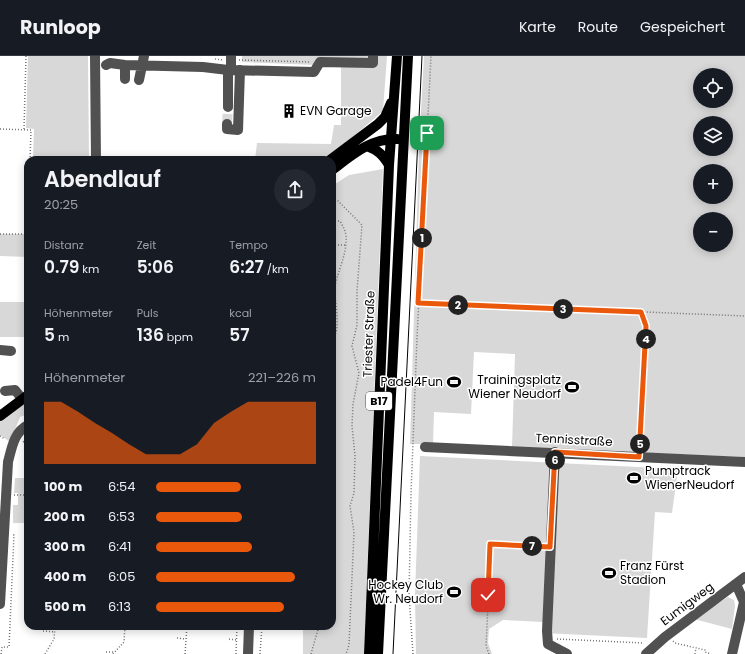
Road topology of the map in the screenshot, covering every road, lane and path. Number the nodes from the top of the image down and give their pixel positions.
1 (26, 56) edge
2 (231, 56) edge
3 (373, 56) edge
4 (397, 56) edge
5 (408, 56) edge
6 (431, 56) edge
7 (95, 60) edge
8 (143, 61) edge
9 (125, 65) junction
10 (233, 70) junction
11 (125, 80) dead end
12 (139, 80) dead end
13 (393, 98) junction
14 (228, 107) tunnel mouth
15 (227, 124) dead end
16 (0, 129) edge
17 (24, 129) junction
18 (369, 131) junction
19 (391, 135) junction
20 (403, 138) junction
21 (367, 146) junction
22 (30, 156) edge
23 (96, 156) edge
24 (335, 156) edge
25 (389, 165) junction
26 (336, 167) edge
27 (336, 200) edge
28 (336, 222) edge
29 (0, 234) edge
30 (24, 234) edge
31 (338, 245) dead end
32 (346, 245) junction
33 (336, 282) edge
34 (336, 298) edge
35 (418, 303) junction
36 (641, 312) junction
37 (745, 316) edge
38 (336, 323) edge
39 (0, 350) edge
40 (11, 351) dead end
41 (5, 391) dead end
42 (24, 396) edge
43 (24, 398) edge
44 (0, 416) edge
45 (24, 428) edge
46 (425, 447) dead end
47 (555, 452) junction
48 (639, 457) junction
49 (745, 462) edge
50 (6, 494) junction
51 (24, 495) edge
52 (550, 547) junction
53 (745, 577) edge
54 (736, 584) junction
55 (0, 604) edge
56 (125, 630) edge
57 (187, 630) edge
58 (237, 630) edge
59 (250, 630) edge
60 (262, 630) edge
61 (318, 630) edge
62 (42, 631) dead end
63 (55, 632) joint
64 (668, 635) junction
65 (374, 636) junction
66 (177, 638) dead end
67 (547, 638) junction
68 (186, 639) junction
69 (229, 639) dead end
70 (236, 640) junction
71 (643, 644) dead end
72 (696, 648) junction
73 (106, 652) dead end
74 (113, 653) edge
75 (45, 654) edge
76 (185, 654) edge
77 (236, 654) edge
78 (248, 654) edge
79 (260, 654) edge
80 (311, 654) edge
81 (346, 654) edge
82 (369, 654) edge
83 (378, 654) edge
84 (413, 654) edge
85 (489, 654) edge
86 (567, 654) edge
87 (646, 654) edge
88 (695, 654) edge
89 (711, 654) edge
90 (732, 654) edge

1 - 17 path
2 - 10 street
3 - 10 street
4 - 13 main road, Triester Straße / B17
5 - 20 main road, Triester Straße / B17
6 - 35 path
7 - 9 street
7 - 23 street
8 - 9 street
8 - 10 street
8 - 12 street
9 - 11 street
10 - 14 street
10 - 15 street
13 - 18 main road
13 - 19 main road, Triester Straße / B17
16 - 17 path
17 - 22 path
18 - 19 main road
18 - 24 main road
19 - 20 main road
19 - 21 main road
19 - 25 main road, Triester Straße / B17
20 - 65 main road, Triester Straße / B17
21 - 25 main road
21 - 26 main road
25 - 65 main road, Triester Straße / B17
27 - 81 path
28 - 32 path
29 - 30 path
31 - 32 path
32 - 33 path
34 - 38 path
35 - 36 path
35 - 84 path
36 - 37 path
36 - 48 path
39 - 40 street
41 - 42 street
43 - 44 main road
45 - 50 street
46 - 47 street, Tennisstraße
47 - 48 street, Tennisstraße
47 - 52 street
48 - 49 street, Tennisstraße
50 - 51 path
50 - 55 street
52 - 67 street
52 - 85 path
53 - 54 street, Eumigweg
54 - 64 street, Eumigweg
54 - 90 street
56 - 74 path
57 - 68 path
58 - 70 path
59 - 78 street
60 - 79 path
61 - 80 path
62 - 63 path
63 - 75 path
64 - 72 path
64 - 87 street, Eumigweg
65 - 82 main road, B17
65 - 83 main road, B17
66 - 68 path
67 - 71 path
67 - 86 street
68 - 76 path
69 - 70 path
70 - 77 path
72 - 88 path
72 - 89 path
73 - 74 path

